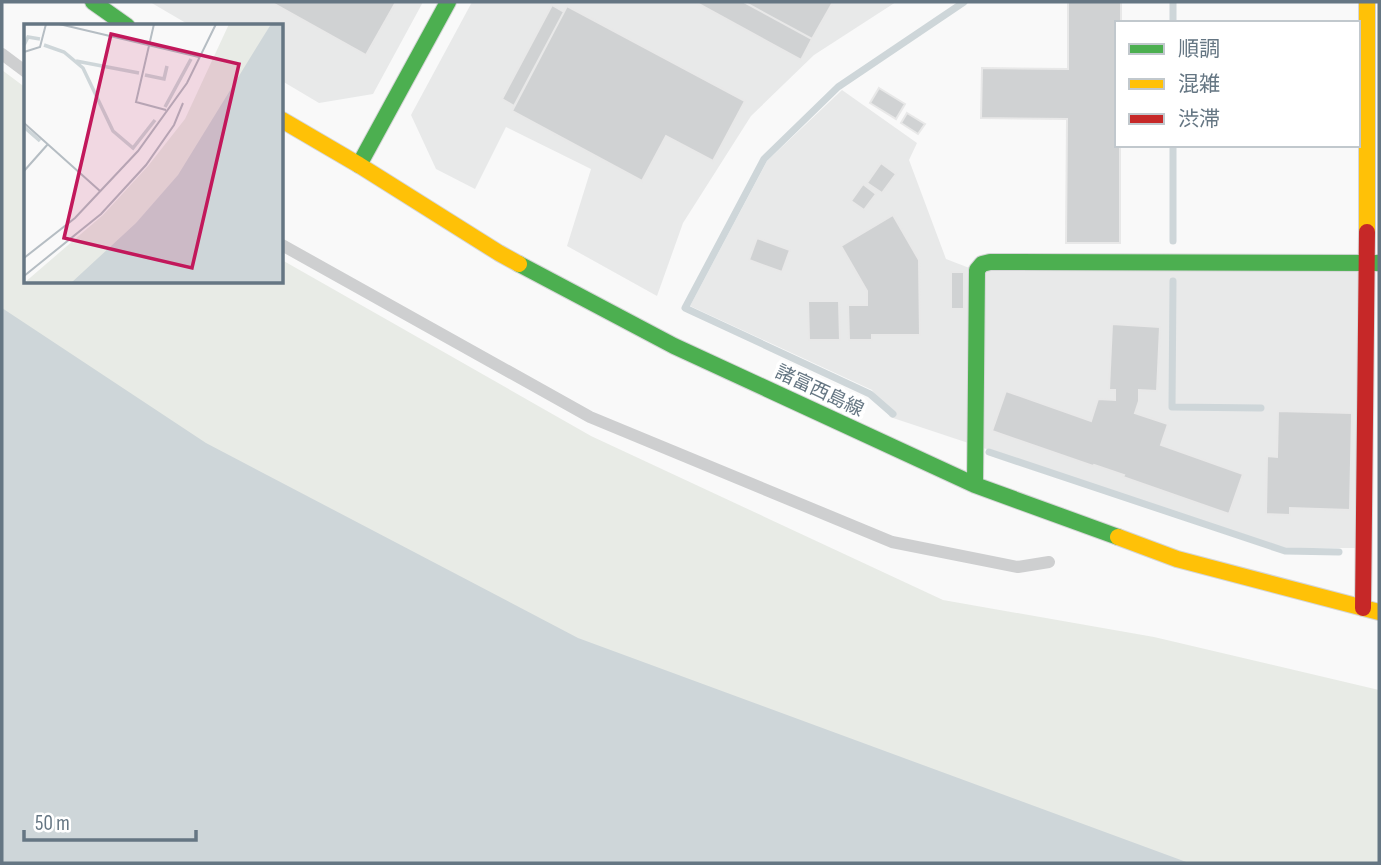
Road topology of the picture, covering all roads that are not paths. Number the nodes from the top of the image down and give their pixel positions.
1 (93, 2) edge
2 (448, 2) edge
3 (1367, 2) edge
4 (124, 24) edge
5 (2, 54) edge
6 (24, 70) edge
7 (284, 121) edge
8 (359, 165) junction
9 (284, 246) edge
10 (1373, 263) edge
11 (975, 485) junction
12 (1049, 562) dead end
13 (1371, 610) edge

1 - 4 street
2 - 8 street
3 - 10 street
5 - 6 lane
7 - 8 street, 諸富西島線
8 - 11 street, 諸富西島線
9 - 12 lane
10 - 11 street
10 - 13 street
11 - 13 street, 諸富西島線

